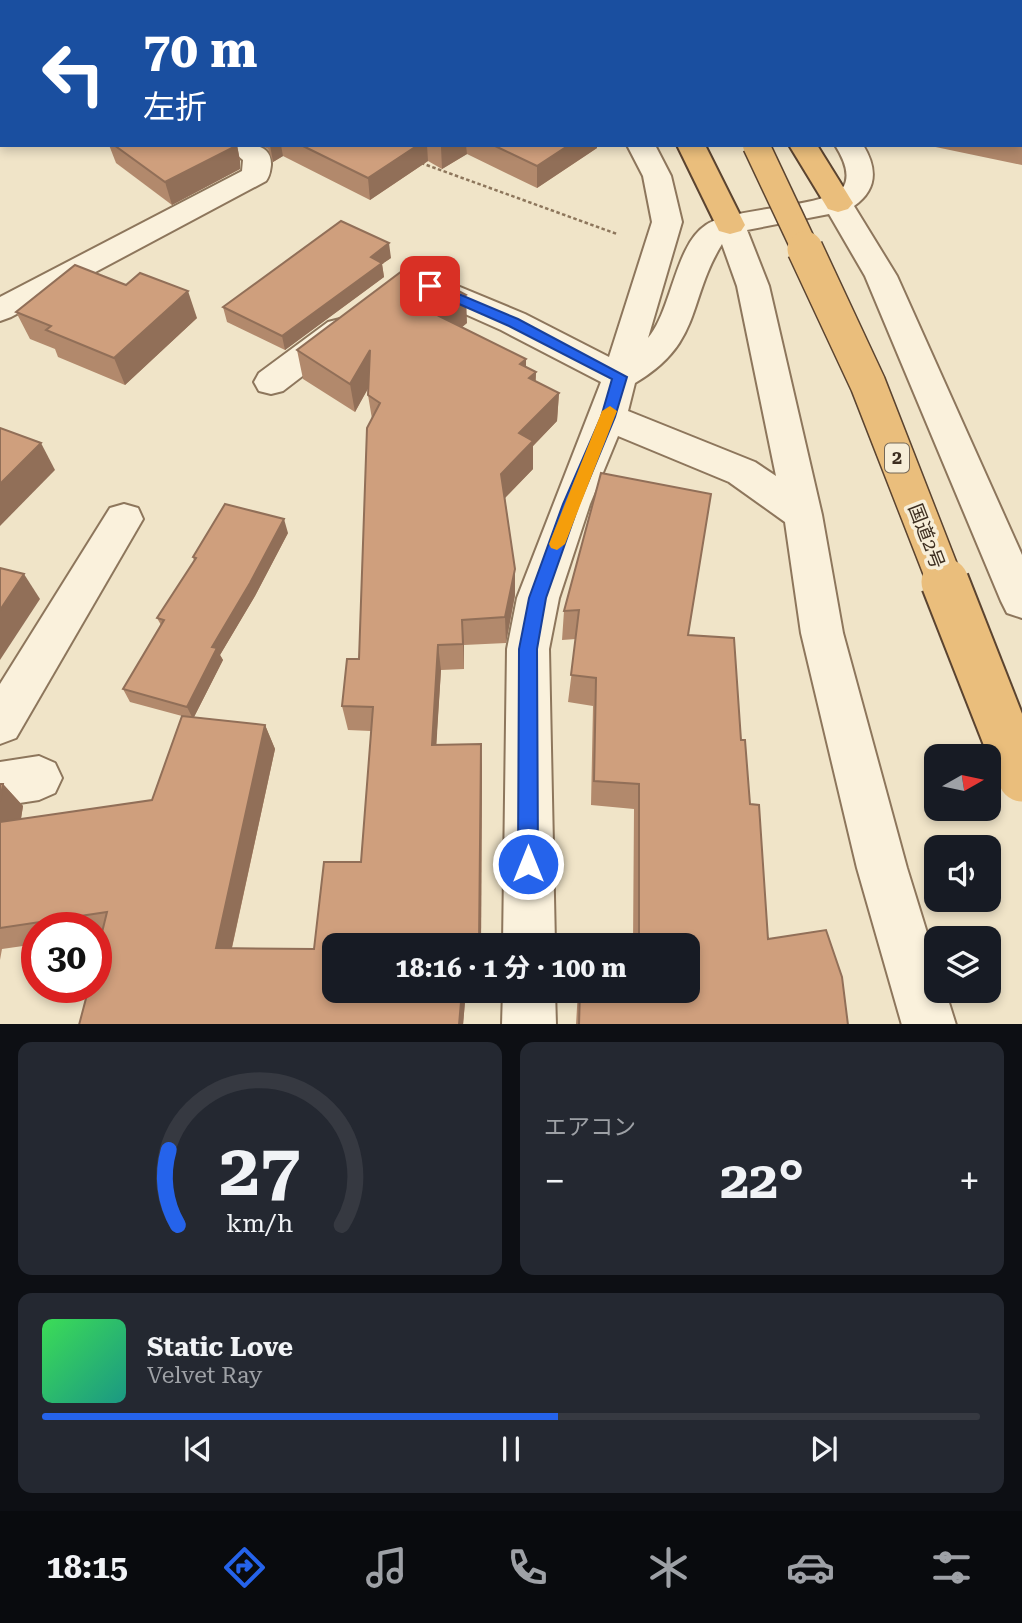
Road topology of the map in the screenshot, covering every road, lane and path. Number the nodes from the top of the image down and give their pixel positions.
1 (243, 147) edge
2 (642, 147) edge
3 (692, 147) edge
4 (757, 147) edge
5 (804, 147) edge
6 (850, 147) edge
7 (415, 161) edge
8 (838, 203) junction
9 (730, 225) junction
10 (658, 249) junction
11 (0, 310) edge
12 (620, 377) junction
13 (271, 382) dead end
14 (608, 417) junction
15 (803, 515) junction
16 (124, 519) dead end
17 (1022, 601) edge
18 (0, 723) edge
19 (1022, 778) edge
20 (528, 933) edge
21 (529, 1003) edge
22 (529, 1024) edge
23 (929, 1024) edge

1 - 11 street
2 - 10 street
3 - 9 highway
4 - 19 highway, 国道2号 / 2, bridge
5 - 8 highway
6 - 8 street
7 - 10 path
8 - 9 street
8 - 17 street
9 - 12 street
9 - 15 street
10 - 12 street
12 - 13 street
12 - 14 street
14 - 15 street
14 - 20 street
15 - 23 street
16 - 18 street
21 - 22 street

